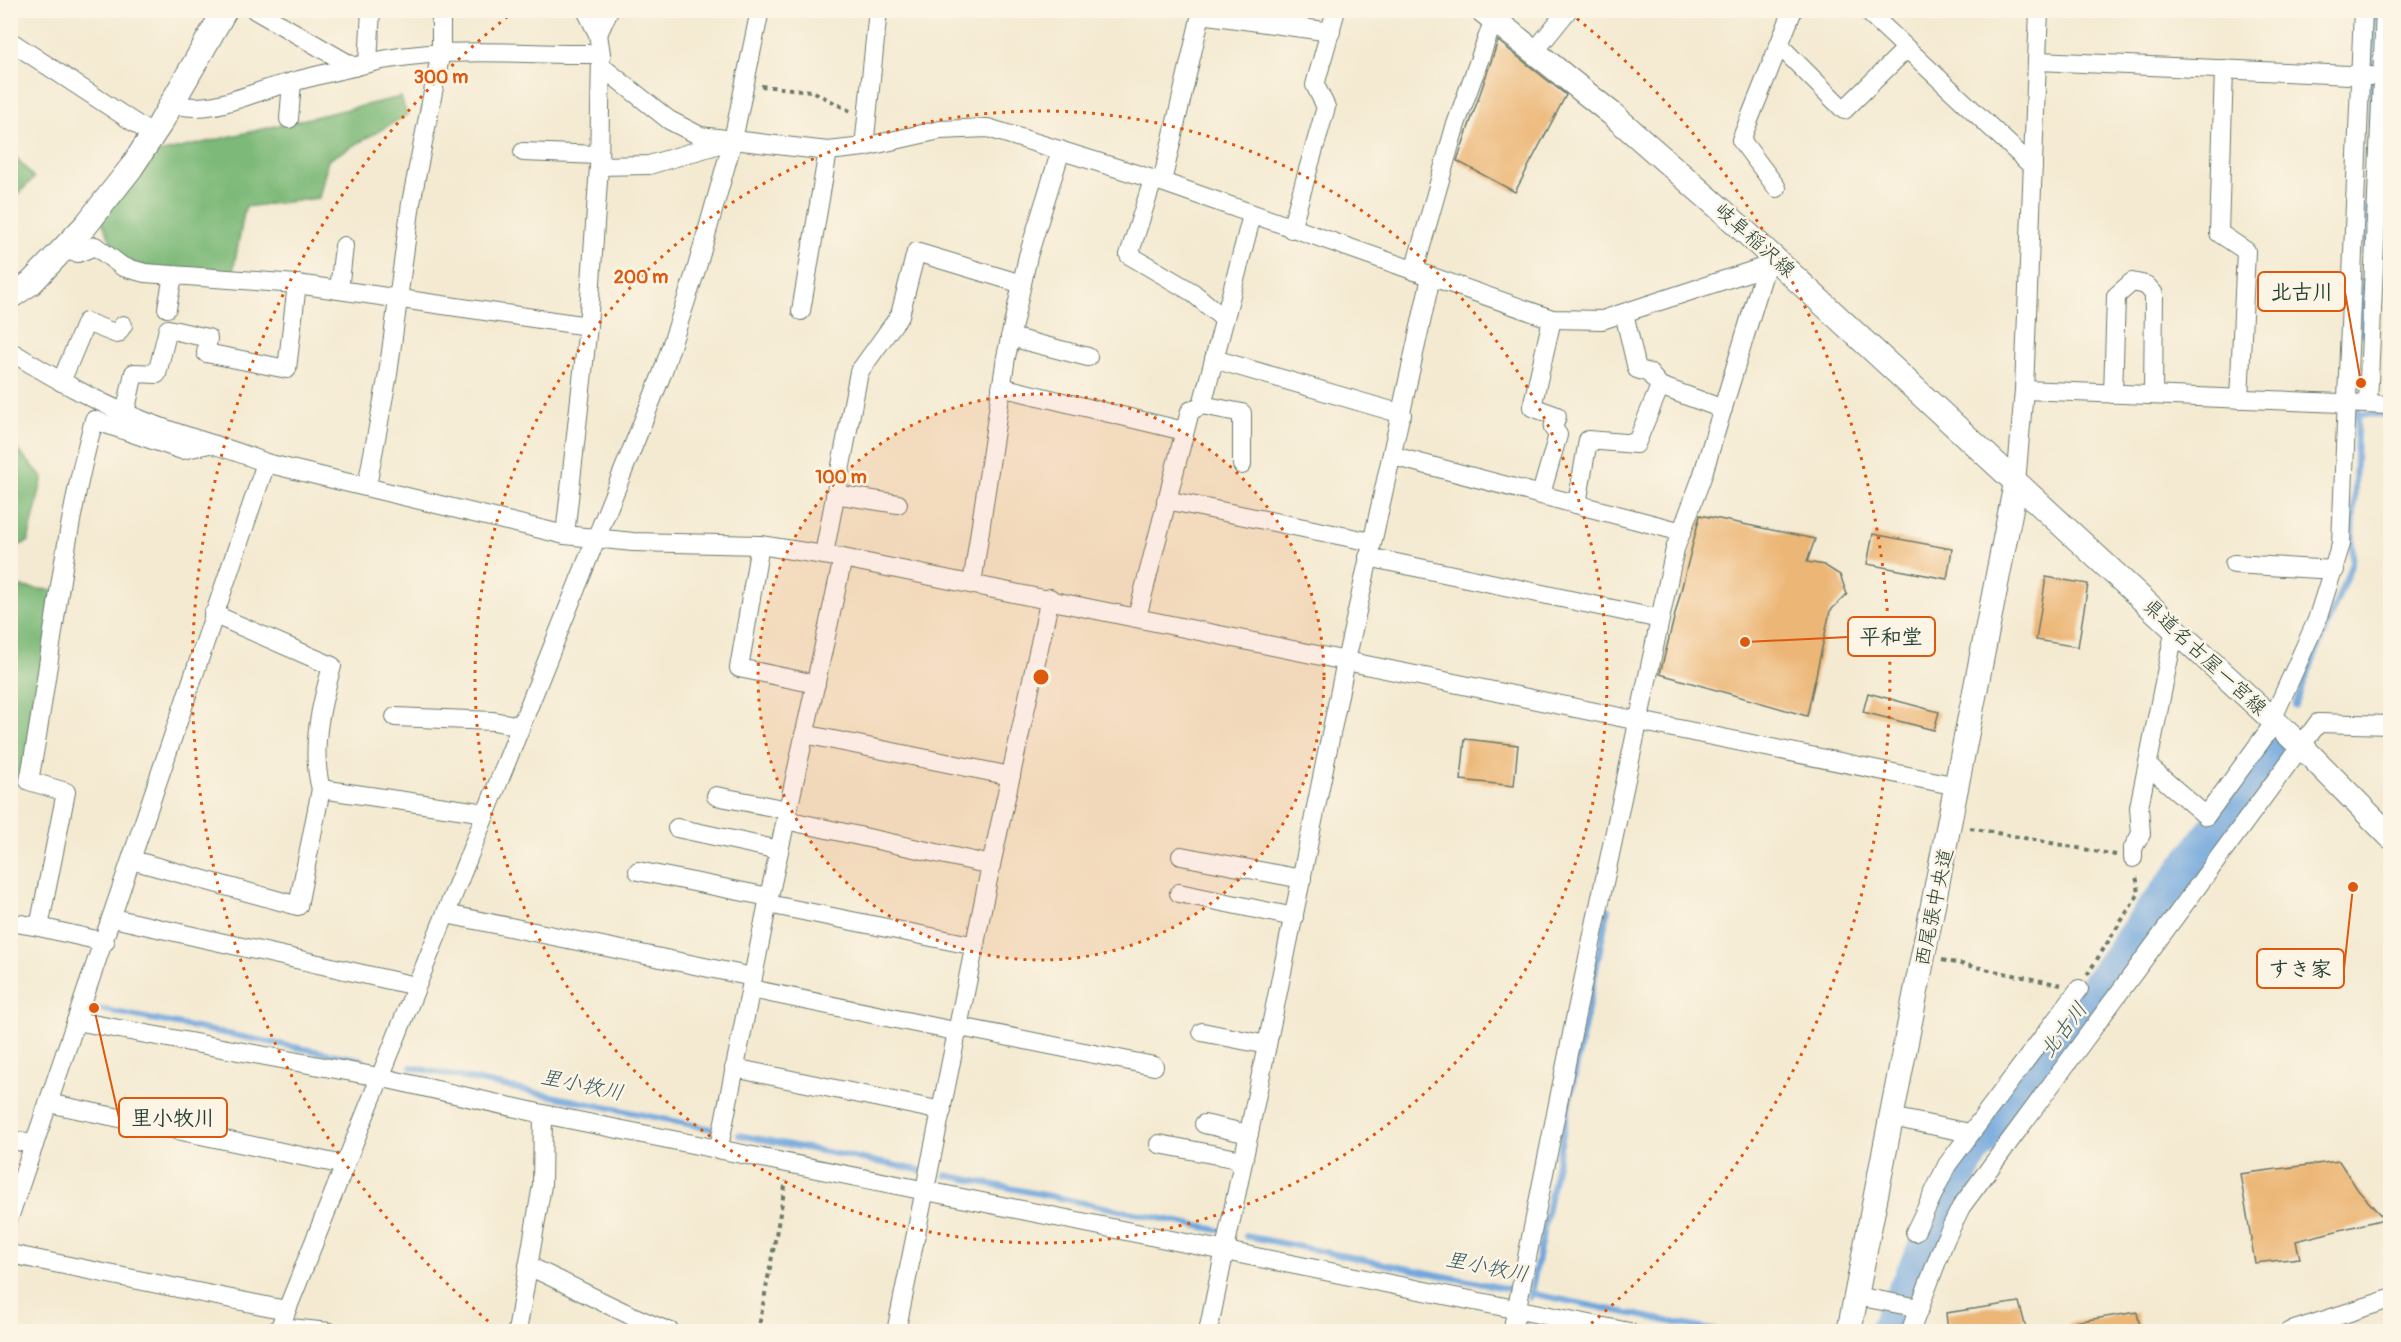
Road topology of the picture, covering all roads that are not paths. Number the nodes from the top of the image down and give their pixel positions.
1 (255, 10) edge
2 (371, 10) edge
3 (441, 10) edge
4 (586, 10) edge
5 (609, 10) edge
6 (760, 10) edge
7 (878, 10) edge
8 (1336, 10) edge
9 (1568, 10) edge
10 (1793, 10) edge
11 (1866, 10) edge
12 (2363, 10) edge
13 (2385, 10) edge
14 (2039, 11) edge
15 (1202, 12) edge
16 (217, 14) edge
17 (1488, 15) edge
18 (1331, 32) junction
19 (598, 34) junction
20 (10, 41) edge
21 (1780, 46) junction
22 (1906, 49) junction
23 (1535, 51) junction
24 (441, 52) junction
25 (601, 60) junction
26 (2038, 61) junction
27 (361, 65) junction
28 (2224, 69) junction
29 (2375, 76) edge
30 (292, 82) junction
31 (172, 103) junction
32 (289, 119) dead end
33 (153, 135) junction
34 (733, 140) junction
35 (864, 147) junction
36 (1061, 150) junction
37 (828, 151) junction
38 (523, 152) dead end
39 (599, 161) junction
40 (2033, 167) junction
41 (1157, 181) junction
42 (1777, 188) dead end
43 (97, 211) junction
44 (1252, 215) junction
45 (1291, 229) junction
46 (95, 246) junction
47 (344, 246) dead end
48 (61, 250) junction
49 (1772, 264) junction
50 (1422, 274) junction
51 (174, 276) junction
52 (297, 284) junction
53 (1022, 284) junction
54 (339, 290) junction
55 (10, 297) edge
56 (397, 298) junction
57 (167, 308) dead end
58 (801, 310) dead end
59 (1624, 313) junction
60 (1224, 319) junction
61 (1552, 319) junction
62 (123, 325) dead end
63 (588, 326) junction
64 (1010, 337) junction
65 (10, 351) edge
66 (1089, 357) dead end
67 (1214, 358) junction
68 (61, 382) junction
69 (1660, 386) junction
70 (1001, 387) junction
71 (2024, 390) junction
72 (2113, 394) junction
73 (2153, 395) junction
74 (2239, 399) junction
75 (2357, 404) junction
76 (1202, 405) junction
77 (2391, 405) edge
78 (1723, 409) junction
79 (125, 413) junction
80 (1402, 414) junction
81 (1184, 431) junction
82 (213, 444) junction
83 (1393, 456) junction
84 (266, 463) junction
85 (1242, 465) dead end
86 (2016, 483) junction
87 (367, 486) junction
88 (836, 494) junction
89 (1541, 494) junction
90 (1166, 500) junction
91 (898, 504) dead end
92 (1577, 504) junction
93 (1682, 532) junction
94 (565, 535) junction
95 (597, 538) junction
96 (760, 545) junction
97 (1370, 549) junction
98 (824, 554) junction
99 (843, 558) junction
100 (2234, 564) dead end
101 (2335, 570) junction
102 (972, 584) junction
103 (1050, 598) junction
104 (213, 614) junction
105 (1137, 617) junction
106 (1660, 619) junction
107 (2175, 628) junction
108 (1346, 661) junction
109 (816, 684) junction
110 (395, 717) dead end
111 (2274, 721) junction
112 (1639, 722) junction
113 (2391, 725) edge
114 (520, 726) junction
115 (804, 734) junction
116 (2301, 746) junction
117 (2148, 766) junction
118 (1011, 776) junction
119 (1957, 786) junction
120 (321, 789) junction
121 (716, 796) dead end
122 (486, 813) junction
123 (787, 815) junction
124 (676, 828) dead end
125 (2386, 828) edge
126 (779, 850) junction
127 (1181, 856) dead end
128 (2133, 858) road end
129 (132, 860) junction
130 (991, 865) junction
131 (638, 870) dead end
132 (1302, 879) junction
133 (1179, 893) dead end
134 (769, 900) junction
135 (446, 914) junction
136 (1294, 917) junction
137 (112, 918) junction
138 (10, 922) edge
139 (39, 927) junction
140 (105, 942) junction
141 (976, 946) junction
142 (752, 983) junction
143 (416, 986) junction
144 (2079, 989) road end
145 (76, 1021) junction
146 (959, 1029) junction
147 (1202, 1032) dead end
148 (1267, 1045) junction
149 (1154, 1066) dead end
150 (734, 1068) junction
151 (379, 1077) junction
152 (48, 1103) junction
153 (942, 1111) junction
154 (543, 1114) junction
155 (1891, 1117) junction
156 (1204, 1124) dead end
157 (1970, 1133) junction
158 (1249, 1134) junction
159 (10, 1139) edge
160 (34, 1144) junction
161 (1159, 1144) dead end
162 (719, 1147) junction
163 (1243, 1160) junction
164 (344, 1165) junction
165 (925, 1190) junction
166 (10, 1215) edge
167 (1915, 1232) dead end
168 (1224, 1250) junction
169 (10, 1254) edge
170 (528, 1266) junction
171 (1518, 1297) junction
172 (1867, 1297) junction
173 (2391, 1299) edge
174 (1916, 1307) junction
175 (281, 1323) edge
176 (329, 1332) edge
177 (517, 1332) edge
178 (671, 1332) edge
179 (896, 1332) edge
180 (1208, 1332) edge
181 (1512, 1332) edge
182 (1629, 1332) edge
183 (1849, 1332) edge
184 (1910, 1332) edge
185 (2288, 1332) edge

1 - 27 street
2 - 27 street
3 - 24 street
4 - 19 street
5 - 19 street
6 - 34 street
7 - 35 street
8 - 18 street
9 - 23 street
10 - 21 street
11 - 22 street
12 - 29 street
13 - 29 street
14 - 26 street
15 - 18 street
15 - 41 street
16 - 31 main road
17 - 23 main road, 岐阜稲沢線
17 - 50 street
18 - 45 street
19 - 25 street
20 - 33 street
21 - 22 street
21 - 42 street
22 - 40 street
23 - 49 main road, 岐阜稲沢線
24 - 25 street
24 - 27 street
24 - 56 street
25 - 34 street
25 - 39 street
26 - 28 street
26 - 40 street
27 - 30 street
28 - 29 street
28 - 74 street
29 - 75 street
30 - 31 street
30 - 32 street
31 - 33 main road
33 - 43 main road
34 - 37 street
34 - 39 street
34 - 95 street
35 - 36 street
35 - 37 street
36 - 41 street
36 - 53 street
37 - 58 street
38 - 39 street
39 - 63 street
40 - 71 street
41 - 44 street
41 - 60 street
43 - 46 street
43 - 48 main road
44 - 45 street
44 - 60 street
45 - 50 street
46 - 48 street
46 - 51 street
47 - 54 street
48 - 55 main road
49 - 59 street
49 - 78 street
49 - 86 main road, 岐阜稲沢線
50 - 61 street
50 - 80 street
51 - 52 street
51 - 57 street
52 - 54 street
52 - 79 street
53 - 64 street
53 - 88 street
54 - 56 street
56 - 63 street
56 - 87 street
59 - 61 street
59 - 69 street
60 - 67 street
61 - 89 street
62 - 68 street
63 - 94 street
64 - 66 street
64 - 70 street
65 - 68 street
67 - 76 street
67 - 80 street
68 - 79 street
69 - 78 street
69 - 92 street
70 - 81 street
70 - 102 street
71 - 72 street
71 - 86 street
72 - 73 street
72 - 73 street
73 - 74 street
74 - 75 street
75 - 77 street
75 - 101 street
76 - 81 street
76 - 85 street
78 - 93 street
79 - 82 street
80 - 83 street
81 - 90 street
82 - 84 street
82 - 139 street
83 - 89 street
83 - 97 street
84 - 87 street
84 - 104 street
86 - 107 main road, 県道名古屋一宮線
86 - 119 main road, 西尾張中央道
87 - 94 street
88 - 91 street
88 - 98 street
89 - 92 street
90 - 97 street
90 - 105 street
92 - 93 street
93 - 106 street
94 - 95 street
95 - 96 street
95 - 114 street
96 - 98 street
96 - 109 street
97 - 106 street
97 - 108 street
98 - 99 street
99 - 102 street
99 - 109 street
100 - 101 street
101 - 111 street
102 - 103 street
103 - 105 street
103 - 118 street
104 - 120 street
104 - 129 street
105 - 108 street
106 - 112 street
107 - 111 main road, 県道名古屋一宮線
107 - 117 street
108 - 112 street
108 - 132 street
109 - 115 street
110 - 114 street
111 - 116 main road, 県道名古屋一宮線
111 - 117 street
112 - 119 street
112 - 171 street
113 - 116 street
114 - 122 street
115 - 118 street
115 - 123 street
116 - 125 main road, 県道名古屋一宮線
116 - 174 street
117 - 128 street
118 - 130 street
119 - 155 main road, 西尾張中央道
120 - 122 street
120 - 129 street
121 - 123 street
122 - 135 street
123 - 126 street
123 - 130 street
124 - 126 street
126 - 134 street
127 - 132 street
129 - 137 street
130 - 141 street
131 - 134 street
132 - 136 street
133 - 136 street
134 - 141 street
134 - 142 street
135 - 142 street
135 - 143 street
136 - 148 street
137 - 140 street
137 - 143 street
138 - 139 street
139 - 140 street
140 - 145 street
141 - 146 street
142 - 146 street
142 - 150 street
143 - 151 street
144 - 157 street
145 - 151 street
145 - 152 street
146 - 149 street
146 - 153 street
147 - 148 street
148 - 158 street
150 - 153 street
150 - 162 street
151 - 154 street
151 - 164 street
152 - 160 street
152 - 164 street
153 - 165 street
154 - 162 street
154 - 170 street
155 - 157 street
155 - 172 main road, 西尾張中央道
156 - 158 street
157 - 167 street
158 - 163 street
159 - 160 street
160 - 166 street
161 - 163 street
162 - 165 street
163 - 168 street
164 - 175 street
165 - 168 street
165 - 179 street
168 - 171 street
168 - 180 street
169 - 175 street
170 - 177 street
170 - 178 street
171 - 181 street
171 - 182 street
172 - 174 street
172 - 183 main road, 西尾張中央道
173 - 185 street
174 - 184 street
175 - 176 street

